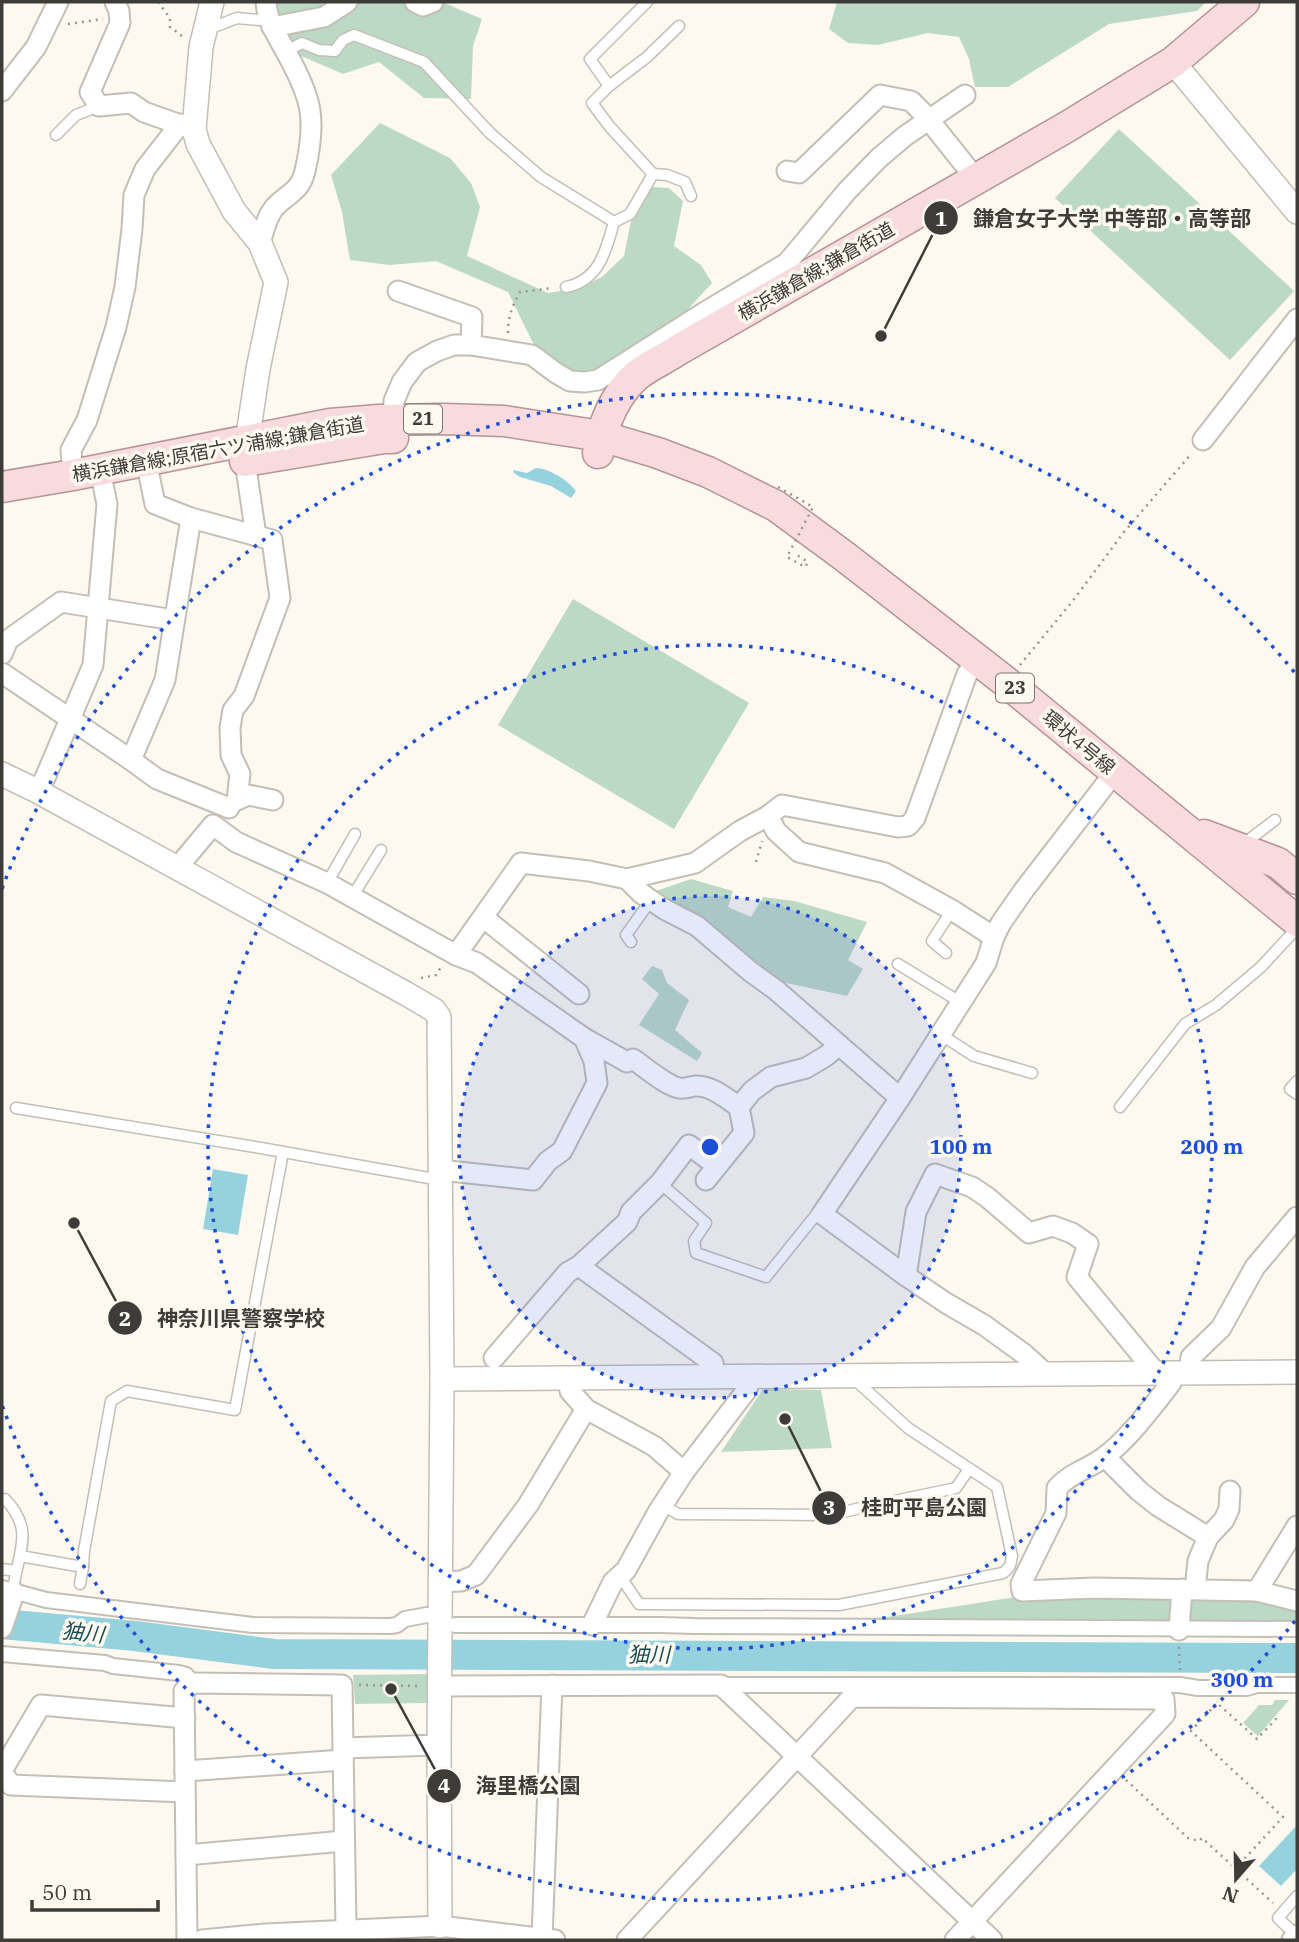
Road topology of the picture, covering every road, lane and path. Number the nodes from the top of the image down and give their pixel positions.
1 (58, 2) edge
2 (158, 2) edge
3 (212, 2) edge
4 (347, 2) edge
5 (415, 2) edge
6 (433, 2) edge
7 (647, 2) edge
8 (1244, 2) edge
9 (110, 6) edge
10 (269, 17) edge
11 (67, 24) dead end
12 (679, 26) dead end
13 (204, 36) junction
14 (286, 51) junction
15 (1172, 62) junction
16 (4, 80) edge
17 (609, 86) junction
18 (965, 95) dead end
19 (99, 106) junction
20 (929, 120) junction
21 (187, 127) junction
22 (56, 135) dead end
23 (787, 171) dead end
24 (653, 174) junction
25 (976, 179) junction
26 (691, 196) dead end
27 (1297, 212) edge
28 (614, 222) junction
29 (260, 243) junction
30 (804, 263) junction
31 (566, 287) joint
32 (398, 291) dead end
33 (1297, 319) edge
34 (471, 345) junction
35 (508, 351) junction
36 (393, 420) junction
37 (1203, 440) joint
38 (599, 445) junction
39 (246, 451) junction
40 (148, 470) junction
41 (92, 478) junction
42 (2, 487) edge
43 (778, 487) dead end
44 (2, 505) edge
45 (191, 518) junction
46 (256, 536) junction
47 (795, 554) dead end
48 (99, 607) junction
49 (174, 620) junction
50 (2, 654) edge
51 (978, 659) junction
52 (2, 673) edge
53 (1006, 682) junction
54 (71, 719) junction
55 (131, 760) junction
56 (1115, 772) junction
57 (3, 778) edge
58 (37, 791) junction
59 (273, 800) dead end
60 (233, 804) junction
61 (768, 816) junction
62 (1275, 820) dead end
63 (213, 825) junction
64 (355, 834) dead end
65 (381, 850) dead end
66 (1233, 856) junction
67 (177, 868) junction
68 (627, 879) junction
69 (1297, 879) edge
70 (327, 883) junction
71 (352, 897) junction
72 (651, 900) junction
73 (952, 910) junction
74 (484, 918) junction
75 (1297, 921) edge
76 (1297, 928) edge
77 (993, 937) junction
78 (631, 942) dead end
79 (946, 953) dead end
80 (453, 954) junction
81 (898, 964) dead end
82 (401, 991) junction
83 (579, 994) dead end
84 (960, 1002) junction
85 (940, 1034) junction
86 (584, 1038) junction
87 (839, 1045) junction
88 (1032, 1073) dead end
89 (1297, 1081) edge
90 (1297, 1094) edge
91 (900, 1098) junction
92 (739, 1107) junction
93 (1120, 1107) dead end
94 (16, 1108) dead end
95 (283, 1152) junction
96 (440, 1175) junction
97 (660, 1183) junction
98 (822, 1214) junction
99 (1297, 1217) edge
100 (579, 1266) junction
101 (906, 1276) junction
102 (494, 1358) dead end
103 (1173, 1373) junction
104 (1297, 1373) edge
105 (1046, 1374) junction
106 (850, 1375) junction
107 (715, 1376) junction
108 (752, 1376) junction
109 (569, 1378) junction
110 (442, 1379) junction
111 (586, 1409) junction
112 (1105, 1457) junction
113 (969, 1469) junction
114 (684, 1472) junction
115 (1230, 1491) dead end
116 (5, 1499) dead end
117 (663, 1505) junction
118 (1297, 1526) edge
119 (1208, 1537) junction
120 (20, 1556) junction
121 (83, 1567) junction
122 (2, 1569) edge
123 (620, 1576) junction
124 (440, 1582) junction
125 (80, 1584) dead end
126 (11, 1587) edge
127 (1188, 1589) junction
128 (1257, 1591) junction
129 (1297, 1601) edge
130 (441, 1623) junction
131 (592, 1625) junction
132 (2, 1628) edge
133 (1297, 1629) edge
134 (1179, 1630) junction
135 (2, 1654) edge
136 (193, 1683) junction
137 (440, 1684) junction
138 (342, 1685) junction
139 (552, 1685) junction
140 (721, 1685) junction
141 (1180, 1685) junction
142 (1297, 1685) edge
143 (185, 1718) junction
144 (1278, 1721) dead end
145 (439, 1745) junction
146 (343, 1754) junction
147 (796, 1758) junction
148 (2, 1771) edge
149 (185, 1771) junction
150 (1123, 1777) dead end
151 (185, 1792) junction
152 (344, 1842) junction
153 (1220, 1847) dead end
154 (1217, 1852) junction
155 (186, 1855) junction
156 (1235, 1868) junction
157 (1297, 1896) edge
158 (1283, 1912) junction
159 (972, 1922) junction
160 (440, 1926) junction
161 (346, 1929) junction
162 (293, 1936) edge
163 (1297, 1936) edge
164 (503, 1937) edge
165 (548, 1939) edge
166 (187, 1940) edge
167 (202, 1940) edge
168 (627, 1940) edge
169 (955, 1940) edge
170 (992, 1940) edge
171 (1292, 1940) edge

1 - 16 street
2 - 13 path
3 - 13 street
4 - 10 street
5 - 6 street
7 - 17 lane
8 - 15 main road, 横浜鎌倉線;鎌倉街道
9 - 11 path
9 - 19 street
10 - 13 lane
10 - 14 street
12 - 17 lane
13 - 21 street
14 - 28 lane
14 - 29 street
15 - 25 main road, 横浜鎌倉線;鎌倉街道
15 - 27 street
17 - 24 lane
18 - 20 street
19 - 21 street
19 - 22 lane
20 - 23 street
20 - 25 street
20 - 30 street
21 - 29 street
21 - 41 street
24 - 26 lane
24 - 28 lane
25 - 30 main road, 横浜鎌倉線;鎌倉街道
28 - 31 lane
29 - 39 street
30 - 35 street
30 - 38 main road, 横浜鎌倉線;鎌倉街道
31 - 35 path
32 - 34 street
33 - 37 street
34 - 35 street
34 - 36 street
36 - 38 main road, 横浜鎌倉線;原宿六ツ浦線;鎌倉街道 / 21
36 - 39 main road, 横浜鎌倉線;原宿六ツ浦線;鎌倉街道 / 21
37 - 53 path
38 - 39 main road, 横浜鎌倉線;原宿六ツ浦線;鎌倉街道 / 21
38 - 51 main road, 環状4号線 / 23
39 - 40 main road, 横浜鎌倉線;原宿六ツ浦線;鎌倉街道 / 21
39 - 46 street
40 - 41 main road, 横浜鎌倉線;原宿六ツ浦線;鎌倉街道 / 21
40 - 45 street
41 - 42 main road, 横浜鎌倉線;原宿六ツ浦線;鎌倉街道 / 21
41 - 44 main road, 横浜鎌倉線;原宿六ツ浦線;鎌倉街道 / 21
41 - 48 street
43 - 47 path, bridge
45 - 46 street
45 - 49 street
46 - 60 street
48 - 49 street
48 - 50 street
48 - 54 street
49 - 55 street
51 - 53 main road, 環状4号線 / 23
51 - 61 street
52 - 54 street
53 - 56 main road, 環状4号線 / 23
54 - 55 street
54 - 58 street
55 - 60 street
56 - 66 main road, 環状4号線 / 23
56 - 77 street
57 - 58 street
58 - 67 street
59 - 60 street
60 - 63 street
61 - 68 street
61 - 73 street
62 - 66 lane
63 - 67 street
63 - 70 street
64 - 70 lane
65 - 71 lane
66 - 69 main road, 環状4号線 / 23
66 - 75 main road, 環状4号線 / 23
67 - 82 street
68 - 72 street
68 - 74 street
70 - 71 street
71 - 80 street
72 - 78 lane
72 - 87 street
73 - 77 street
73 - 79 lane
74 - 80 street
74 - 83 street
76 - 93 lane
77 - 84 street
80 - 82 path
80 - 86 street
81 - 84 lane
82 - 96 street
84 - 85 street
85 - 88 lane
85 - 91 street
86 - 92 street
86 - 96 street
87 - 91 street
87 - 92 street
89 - 90 lane
91 - 98 street
92 - 97 street
94 - 95 lane
95 - 96 lane
95 - 121 lane
96 - 110 street
97 - 98 lane
97 - 100 street
98 - 101 street
99 - 103 street
100 - 102 street
100 - 107 street
101 - 103 street
101 - 105 street
103 - 104 street
103 - 105 street
103 - 112 street
105 - 106 street
106 - 108 street
106 - 113 lane
107 - 108 street
107 - 109 street
108 - 114 street
109 - 110 street
109 - 111 street
110 - 124 street
111 - 114 street
111 - 124 street
112 - 119 street
112 - 127 street
113 - 117 lane
113 - 123 lane
114 - 117 street
115 - 119 street
116 - 120 lane
117 - 123 street
118 - 128 street
119 - 127 street
120 - 121 lane
120 - 126 lane
121 - 125 lane
122 - 126 lane
123 - 131 street
124 - 130 street
126 - 130 street
126 - 132 street
127 - 128 street
127 - 134 street
128 - 129 street
130 - 131 street
130 - 137 street
131 - 134 street
133 - 134 street
134 - 141 path
135 - 136 street
136 - 138 street
136 - 143 street
137 - 138 path
137 - 139 street
137 - 145 street
138 - 146 street
139 - 140 street
139 - 165 street
140 - 141 street
140 - 147 street
141 - 142 street
143 - 148 street
143 - 149 street
144 - 156 path
145 - 146 street
145 - 160 street
146 - 149 street
146 - 152 street
147 - 159 street
147 - 159 street
147 - 168 street
148 - 151 street
149 - 151 street
150 - 154 path
151 - 155 street
152 - 155 street
152 - 161 street
153 - 154 path
154 - 156 path
155 - 166 street
156 - 158 path
157 - 158 lane
158 - 163 lane
159 - 169 street
159 - 170 street
160 - 161 street
160 - 164 street
161 - 162 street
162 - 167 street
163 - 171 street
164 - 165 street

